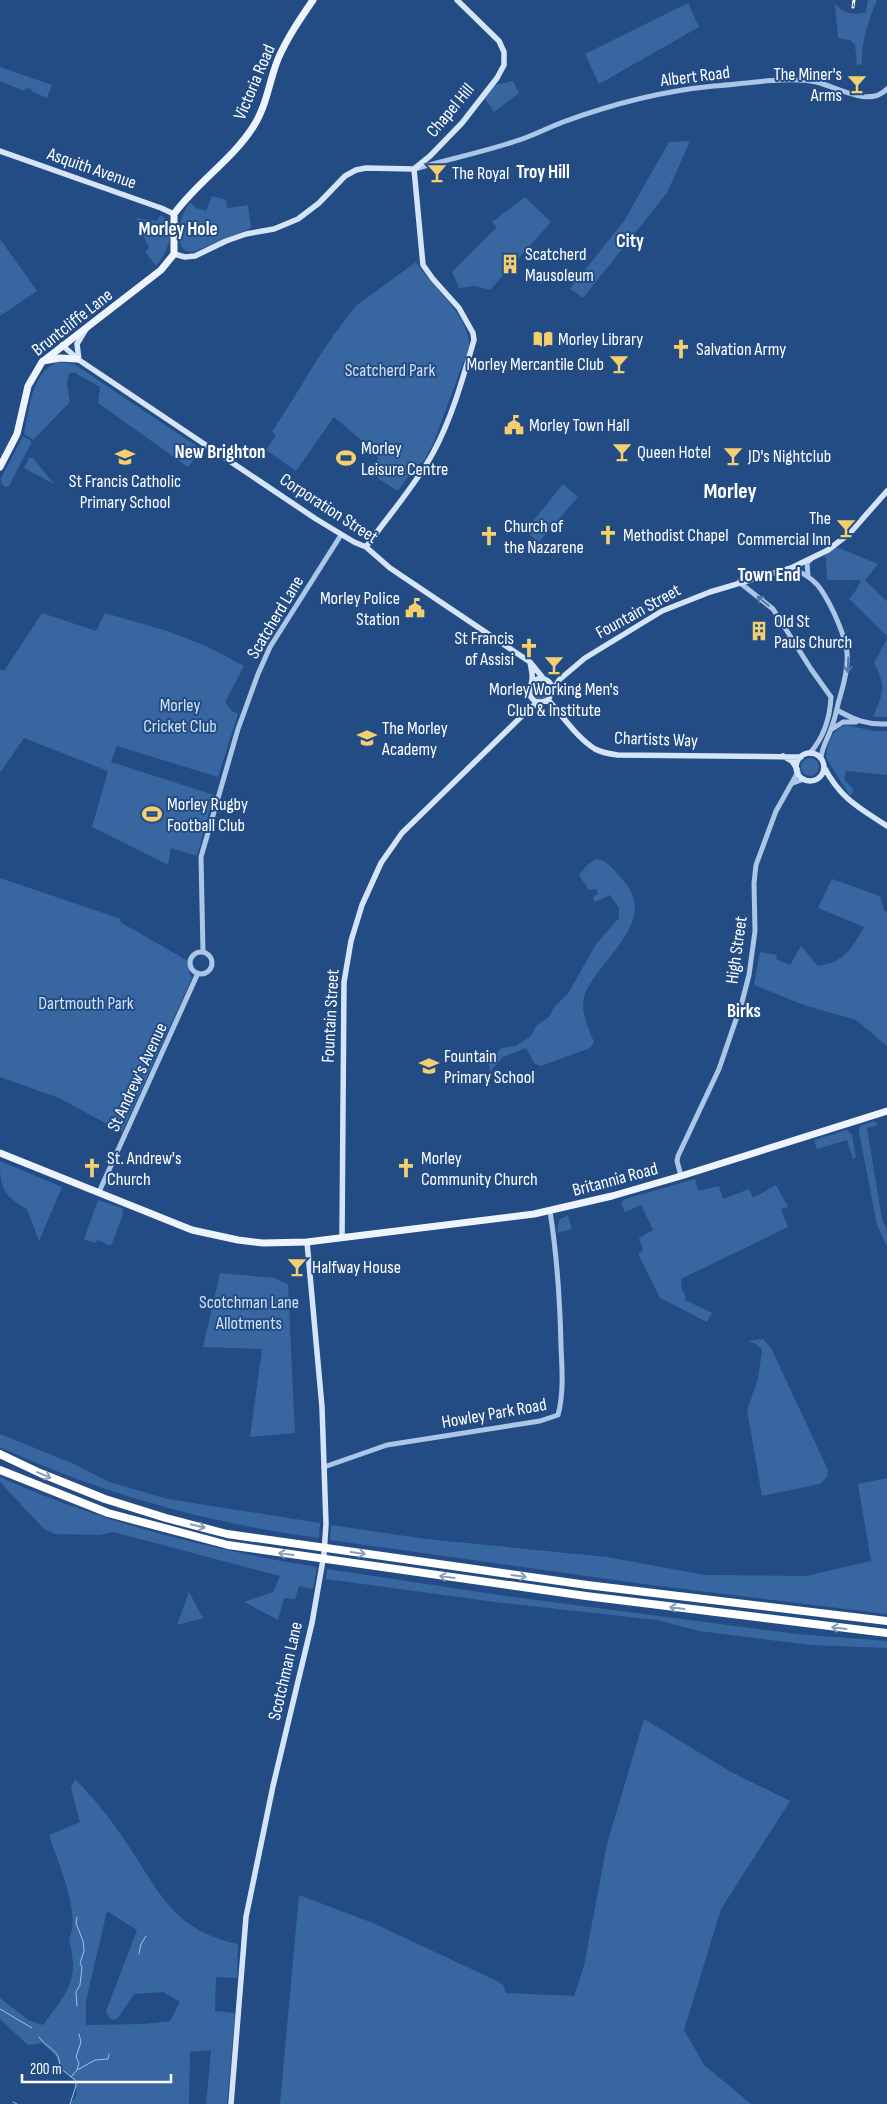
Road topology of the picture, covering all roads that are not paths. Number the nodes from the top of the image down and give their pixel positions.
1 (313, 0) edge
2 (458, 0) edge
3 (887, 89) edge
4 (0, 151) edge
5 (414, 169) junction
6 (174, 214) junction
7 (174, 254) junction
8 (87, 327) junction
9 (62, 345) junction
10 (78, 360) junction
11 (42, 362) junction
12 (0, 467) edge
13 (887, 491) edge
14 (341, 534) junction
15 (366, 547) junction
16 (816, 556) junction
17 (791, 568) junction
18 (808, 575) junction
19 (739, 582) junction
20 (530, 662) junction
21 (546, 680) junction
22 (559, 680) junction
23 (532, 682) junction
24 (553, 690) junction
25 (530, 696) junction
26 (831, 697) junction
27 (840, 697) junction
28 (548, 700) junction
29 (538, 702) junction
30 (527, 711) junction
31 (838, 712) junction
32 (859, 722) junction
33 (887, 724) edge
34 (829, 728) junction
35 (810, 754) junction
36 (784, 756) junction
37 (801, 757) junction
38 (821, 758) junction
39 (824, 767) junction
40 (797, 770) junction
41 (819, 778) junction
42 (804, 779) junction
43 (832, 782) junction
44 (793, 783) junction
45 (887, 826) edge
46 (203, 952) junction
47 (198, 973) junction
48 (887, 1110) edge
49 (0, 1153) edge
50 (681, 1176) junction
51 (99, 1192) junction
52 (550, 1211) junction
53 (342, 1237) junction
54 (307, 1242) junction
55 (0, 1454) edge
56 (324, 1467) junction
57 (0, 1470) edge
58 (887, 1621) edge
59 (887, 1633) edge
60 (231, 2104) edge

1 - 6 main road, Victoria Road
2 - 5 main road, Chapel Hill
3 - 5 street, Albert Road
4 - 6 main road, Asquith Avenue
5 - 7 main road
5 - 15 main road
6 - 7 main road
7 - 8 main road, Bruntcliffe Lane
8 - 9 main road, Bruntcliffe Lane
8 - 10 main road
9 - 10 main road, Corporation Street
9 - 11 main road, Bruntcliffe Lane
10 - 11 main road
10 - 14 main road, Corporation Street
11 - 12 main road, Bruntcliffe Lane
13 - 16 main road, Fountain Street
14 - 15 main road, Corporation Street
14 - 46 street, Scatcherd Lane
15 - 20 main road, Corporation Street
16 - 17 main road, Fountain Street
16 - 18 street
17 - 18 street
17 - 19 main road, Fountain Street
18 -> 27 street
19 - 22 main road, Fountain Street
26 -> 19 street
20 - 21 main road, Corporation Street
20 - 23 main road
21 - 22 main road, Fountain Street
21 - 23 main road
21 - 24 main road, Corporation Street
22 - 24 main road, Fountain Street
23 - 25 main road
24 - 28 main road
25 - 29 main road
25 - 30 main road
26 - 27 street
26 - 34 street
27 - 31 street
28 - 29 main road
28 - 36 main road, Chartists Way
29 - 30 main road, Fountain Street
30 - 53 main road, Fountain Street
31 - 32 street
31 - 34 street
32 - 33 street
32 - 34 street
34 - 35 street
34 - 38 street
35 - 37 main road
35 - 38 main road
36 - 37 main road, Chartists Way
36 - 40 main road
37 - 40 main road
38 - 39 main road
39 - 41 main road
39 - 43 main road
40 - 42 main road
40 - 44 street, High Street
41 - 42 main road
41 - 43 main road
42 - 44 street
43 - 45 main road
44 - 50 street, High Street
46 - 47 street, St Andrew's Avenue
46 - 47 street, St Andrew's Avenue
47 - 51 street, St Andrew's Avenue
48 - 50 main road, Britannia Road
49 - 51 main road, Britannia Road
50 - 52 main road, Britannia Road
51 - 54 main road, Britannia Road
52 - 53 main road, Britannia Road
52 - 56 street, Howley Park Road
53 - 54 main road, Britannia Road
54 - 56 main road, Scotchman Lane
55 -> 58 highway
56 - 60 main road, Scotchman Lane
59 -> 57 highway

